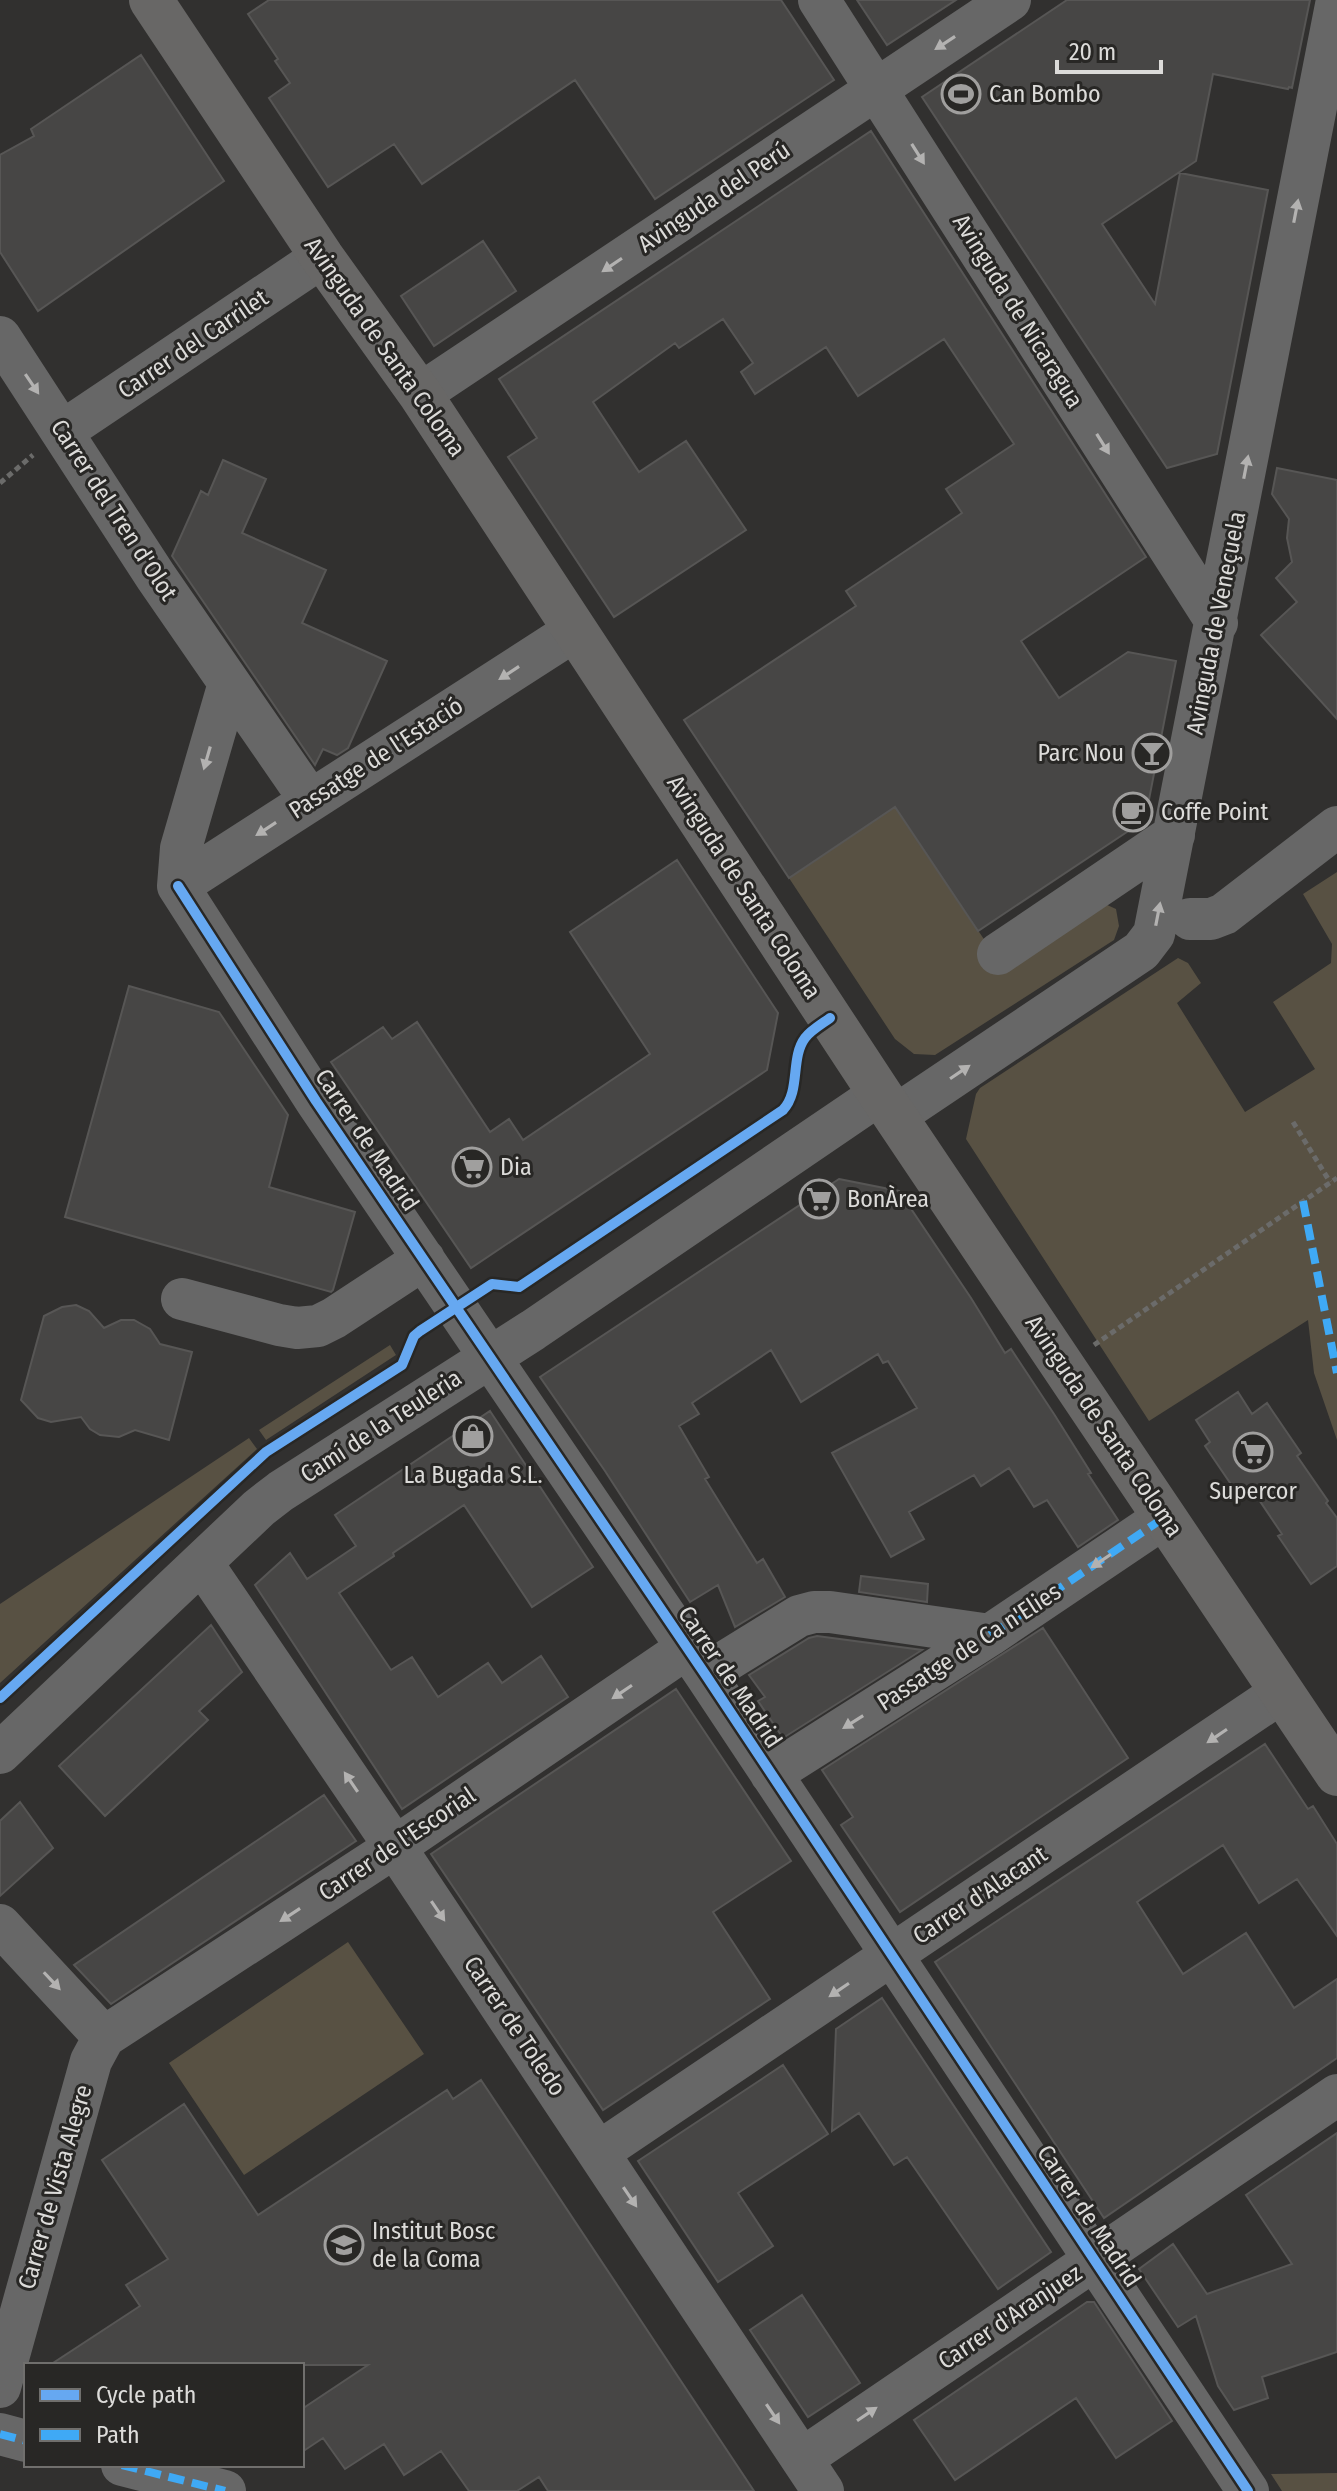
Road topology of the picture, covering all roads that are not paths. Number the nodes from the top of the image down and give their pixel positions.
1 (151, 0) edge
2 (819, 0) edge
3 (1010, 0) edge
4 (1337, 0) edge
5 (876, 88) junction
6 (322, 257) junction
7 (0, 337) edge
8 (420, 394) junction
9 (63, 431) junction
10 (1217, 623) junction
11 (574, 631) junction
12 (229, 683) junction
13 (310, 800) junction
14 (1337, 827) edge
15 (1174, 835) junction
16 (178, 886) junction
17 (1190, 919) dead end
18 (998, 954) dead end
19 (888, 1105) junction
20 (424, 1259) junction
21 (182, 1299) dead end
22 (489, 1356) junction
23 (1165, 1517) junction
24 (202, 1563) junction
25 (990, 1635) junction
26 (696, 1661) junction
27 (1282, 1692) junction
28 (0, 1753) edge
29 (1336, 1770) edge
30 (771, 1774) junction
31 (395, 1847) junction
32 (0, 1925) edge
33 (891, 1954) junction
34 (104, 2037) junction
35 (1337, 2095) edge
36 (599, 2152) junction
37 (1093, 2259) junction
38 (0, 2387) edge
39 (0, 2434) edge
40 (24, 2440) edge
41 (130, 2467) edge
42 (813, 2475) edge
43 (225, 2491) edge
44 (1248, 2491) edge

1 - 6 main road, Avinguda de Santa Coloma
2 - 5 street, Avinguda de Nicaragua
3 -> 5 street, Avinguda del Perú
10 -> 4 street, Avinguda de Veneçuela
5 -> 8 street, Avinguda del Perú
5 -> 10 street, Avinguda de Nicaragua
6 - 8 main road, Avinguda de Santa Coloma
6 - 9 street, Carrer del Carrilet
7 -> 9 street, Carrer del Tren d'Olot
8 - 11 main road, Avinguda de Santa Coloma
9 - 12 street, Carrer del Tren d'Olot
10 - 15 street, Avinguda de Veneçuela
11 -> 13 street, Passatge de l'Estació
11 - 19 main road, Avinguda de Santa Coloma
12 - 13 street, Carrer del Tren d'Olot
12 -> 16 street
13 -> 16 street, Passatge de l'Estació
14 - 17 street
15 - 18 street
19 -> 15 street, Avinguda de Veneçuela
16 - 20 street, Carrer de Madrid
19 - 22 street, Camí de la Teuleria
19 - 23 main road, Avinguda de Santa Coloma
20 - 21 street
20 - 22 street, Carrer de Madrid
22 - 24 street, Camí de la Teuleria
22 - 26 street, Carrer de Madrid
23 -> 25 street, Passatge de Ca n'Elies
23 - 27 main road, Avinguda de Santa Coloma
24 - 28 street, Camí de la Teuleria
31 -> 24 street, Carrer de Toledo
25 - 26 street, Carrer de l'Escorial
25 -> 30 street, Passatge de Ca n'Elies
26 - 30 street, Carrer de Madrid
26 -> 31 street, Carrer de l'Escorial
27 - 29 main road, Avinguda de Santa Coloma
27 -> 33 street, Carrer d'Alacant
30 - 33 street, Carrer de Madrid
31 -> 34 street, Carrer de l'Escorial
31 -> 36 street, Carrer de Toledo
32 -> 34 street
33 -> 36 street, Carrer d'Alacant
33 - 37 street, Carrer de Madrid
34 - 38 street, Carrer de Vista Alegre
35 - 37 street, Carrer d'Aranjuez
36 -> 42 street, Carrer de Toledo
42 -> 37 street, Carrer d'Aranjuez
37 - 44 street, Carrer de Madrid
39 - 40 street
41 - 43 street

